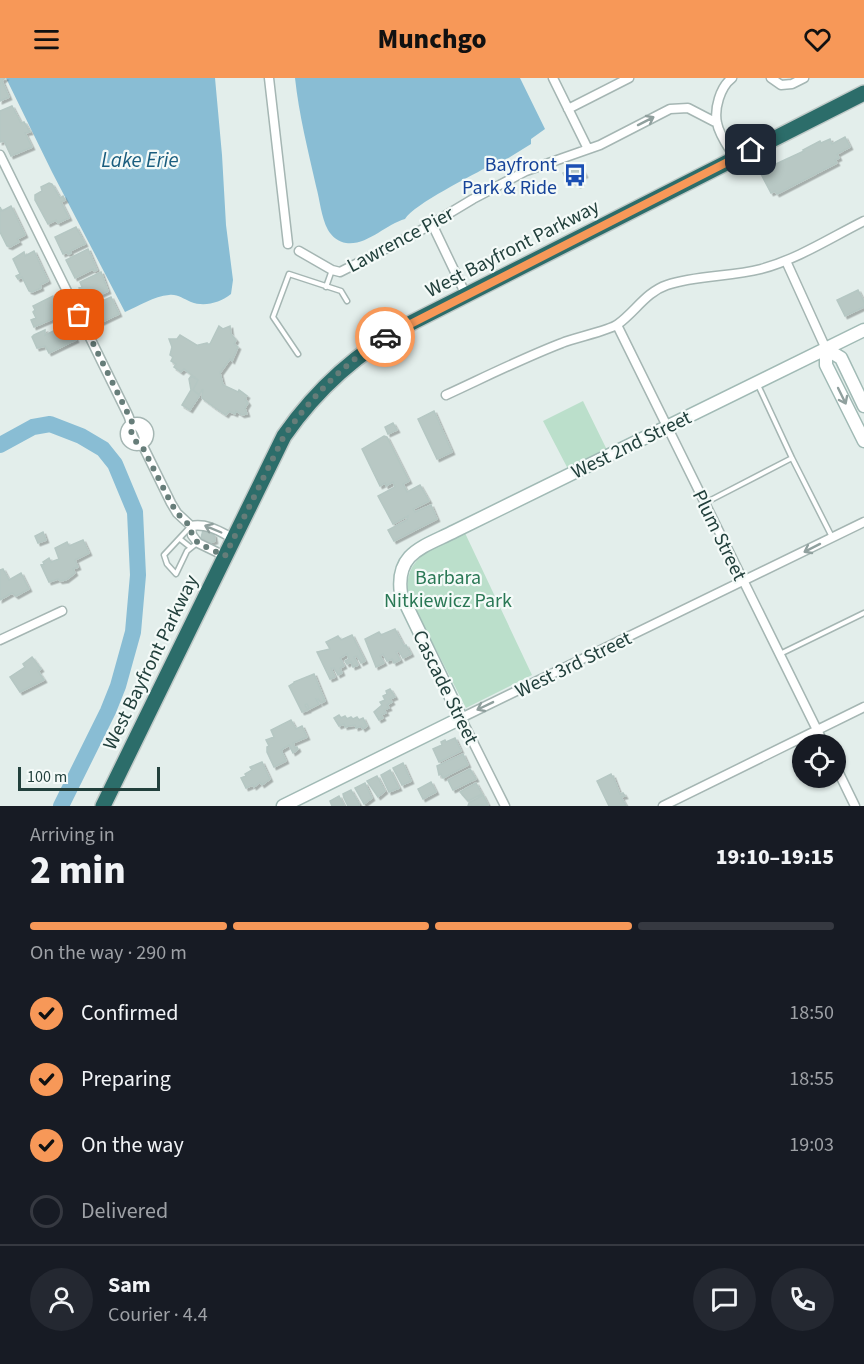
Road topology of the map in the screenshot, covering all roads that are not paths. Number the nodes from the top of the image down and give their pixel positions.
1 (269, 78) edge
2 (553, 78) edge
3 (630, 78) edge
4 (732, 78) edge
5 (771, 78) edge
6 (804, 78) edge
7 (864, 93) edge
8 (568, 109) junction
9 (717, 123) junction
10 (588, 149) junction
11 (0, 155) edge
12 (735, 158) junction
13 (864, 221) edge
14 (432, 224) junction
15 (288, 244) dead end
16 (299, 251) dead end
17 (786, 261) junction
18 (332, 270) junction
19 (326, 287) junction
20 (466, 295) junction
21 (347, 301) dead end
22 (617, 325) junction
23 (864, 330) edge
24 (826, 350) junction
25 (298, 354) dead end
26 (757, 383) junction
27 (446, 394) dead end
28 (864, 406) edge
29 (130, 419) junction
30 (668, 426) junction
31 (864, 441) edge
32 (142, 446) junction
33 (792, 458) junction
34 (704, 503) junction
35 (864, 522) edge
36 (190, 526) junction
37 (832, 537) junction
38 (180, 539) junction
39 (234, 539) junction
40 (194, 545) junction
41 (225, 556) junction
42 (403, 565) joint
43 (743, 582) junction
44 (62, 611) dead end
45 (864, 613) edge
46 (0, 640) edge
47 (780, 654) junction
48 (864, 707) edge
49 (461, 718) junction
50 (817, 729) junction
51 (819, 734) edge
52 (846, 788) edge
53 (103, 806) edge
54 (283, 806) edge
55 (505, 806) edge
56 (663, 806) edge
57 (855, 806) edge

1 - 15 street
2 - 8 street
3 - 8 street
4 - 9 street
5 - 6 street
7 - 12 highway, West Bayfront Parkway
8 - 10 street
10 -> 9 street, Lawrence Pier
9 - 12 street
10 - 14 street, Lawrence Pier
11 - 29 street
12 - 20 highway, West Bayfront Parkway
13 - 17 street
14 - 18 street, Lawrence Pier
14 - 20 street
16 - 18 street, Lawrence Pier
17 - 22 street
17 - 24 street
18 - 19 lane
19 - 21 lane
19 - 25 lane
20 - 39 highway, West Bayfront Parkway
22 - 27 street
22 - 30 street, Plum Street
23 - 24 street, West 2nd Street
24 - 26 street, West 2nd Street
24 - 28 street
24 -> 31 street
26 - 30 street, West 2nd Street
26 - 33 lane
29 - 32 street
29 - 32 street
30 - 34 street, Plum Street
30 - 42 street, West 2nd Street
32 - 36 street
33 - 34 lane
33 - 37 lane
34 - 43 street, Plum Street
35 - 37 street, West 3rd Street
36 - 38 lane
39 -> 36 street
36 - 40 street
37 -> 43 street, West 3rd Street
38 - 40 lane
38 - 40 lane
39 - 41 highway, West Bayfront Parkway
40 - 41 street
41 - 53 highway, West Bayfront Parkway
42 - 49 street, Cascade Street
43 - 47 street, Plum Street
43 -> 49 street, West 3rd Street
44 - 46 street
45 - 47 lane
47 - 50 street, Plum Street
48 - 50 street
49 - 54 street, West 3rd Street
49 - 55 street, Cascade Street
50 - 51 street, Plum Street
50 - 56 street
52 - 57 street

